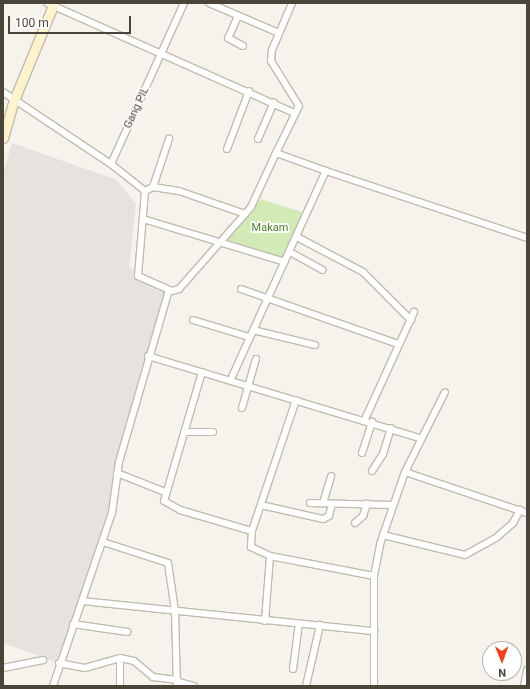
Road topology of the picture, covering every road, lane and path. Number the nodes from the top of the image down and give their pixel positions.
1 (184, 3) edge
2 (209, 3) edge
3 (292, 3) edge
4 (52, 4) edge
5 (238, 16) junction
6 (279, 33) junction
7 (243, 46) dead end
8 (163, 52) junction
9 (249, 91) junction
10 (3, 92) edge
11 (14, 100) junction
12 (274, 102) junction
13 (294, 113) junction
14 (3, 138) edge
15 (169, 139) dead end
16 (258, 140) dead end
17 (227, 149) dead end
18 (276, 153) junction
19 (111, 164) junction
20 (326, 171) junction
21 (153, 187) junction
22 (145, 191) junction
23 (245, 214) junction
24 (143, 219) junction
25 (297, 237) junction
26 (527, 238) edge
27 (218, 241) junction
28 (290, 252) junction
29 (285, 262) junction
30 (322, 270) dead end
31 (241, 289) dead end
32 (169, 290) junction
33 (268, 297) junction
34 (414, 312) dead end
35 (193, 320) dead end
36 (410, 320) junction
37 (253, 330) junction
38 (249, 337) junction
39 (398, 344) junction
40 (315, 345) dead end
41 (148, 356) junction
42 (256, 359) dead end
43 (202, 372) junction
44 (231, 379) junction
45 (248, 385) junction
46 (445, 392) dead end
47 (296, 400) junction
48 (242, 408) dead end
49 (365, 419) junction
50 (372, 422) junction
51 (391, 428) junction
52 (184, 432) junction
53 (213, 432) dead end
54 (420, 438) junction
55 (362, 453) dead end
56 (372, 471) dead end
57 (405, 472) junction
58 (117, 473) junction
59 (331, 476) dead end
60 (165, 492) junction
61 (310, 503) dead end
62 (323, 503) junction
63 (332, 504) junction
64 (367, 504) junction
65 (261, 505) junction
66 (393, 505) junction
67 (520, 510) junction
68 (527, 513) edge
69 (355, 523) dead end
70 (252, 531) junction
71 (383, 535) junction
72 (103, 542) junction
73 (270, 556) junction
74 (374, 576) junction
75 (82, 601) junction
76 (175, 611) junction
77 (265, 620) junction
78 (299, 623) junction
79 (73, 624) junction
80 (320, 625) junction
81 (374, 631) junction
82 (127, 632) dead end
83 (120, 658) junction
84 (43, 660) dead end
85 (59, 663) junction
86 (3, 668) edge
87 (293, 669) dead end
88 (527, 670) edge
89 (180, 683) edge
90 (53, 686) edge
91 (120, 686) edge
92 (194, 686) edge
93 (306, 686) edge
94 (374, 686) edge
95 (524, 686) edge

1 - 8 street, Gang PIL
2 - 5 street
3 - 6 street
4 - 8 street
4 - 11 main road
5 - 6 street
5 - 7 street
6 - 13 street
8 - 9 street
8 - 19 street, Gang PIL
9 - 12 street
9 - 17 street
10 - 11 street
11 - 14 main road
11 - 19 street
12 - 13 street
12 - 16 street
13 - 18 street
15 - 21 street
18 - 20 street
18 - 23 street
19 - 22 street
20 - 25 street
20 - 26 street
21 - 22 street
21 - 23 street
22 - 24 street
23 - 27 street
24 - 27 street
24 - 32 street
25 - 28 street
25 - 36 street
27 - 29 street
27 - 32 street
28 - 29 street
28 - 30 street
29 - 33 street
31 - 33 street
32 - 41 street
33 - 37 street
33 - 39 street
34 - 36 street
35 - 38 street
36 - 39 street
37 - 38 street
37 - 40 street
38 - 44 street
39 - 49 street
41 - 43 street
41 - 58 street
42 - 45 street
43 - 44 street
43 - 52 street
44 - 45 street
45 - 47 street
45 - 48 street
46 - 54 street
47 - 49 street
47 - 65 street
49 - 50 street
50 - 51 street
50 - 55 street
51 - 54 street
51 - 56 street
52 - 53 street
52 - 60 street
54 - 57 street
57 - 66 street
57 - 67 street
58 - 60 street
58 - 72 street
59 - 62 street
60 - 70 street
61 - 62 street
62 - 63 street
63 - 64 street
63 - 65 street
64 - 66 street
64 - 69 street
65 - 70 street
66 - 71 street
67 - 68 street
67 - 71 street
70 - 73 street
71 - 74 street
72 - 75 street
72 - 76 street
73 - 74 street
73 - 77 street
74 - 81 street
75 - 76 street
75 - 79 street
76 - 77 street
76 - 89 street
77 - 78 street
78 - 80 street
78 - 87 street
79 - 82 street
79 - 85 street
80 - 81 street
80 - 93 street
81 - 94 street
83 - 85 street
83 - 89 street
83 - 91 street
84 - 86 street
85 - 90 street
88 - 95 street
89 - 92 street

